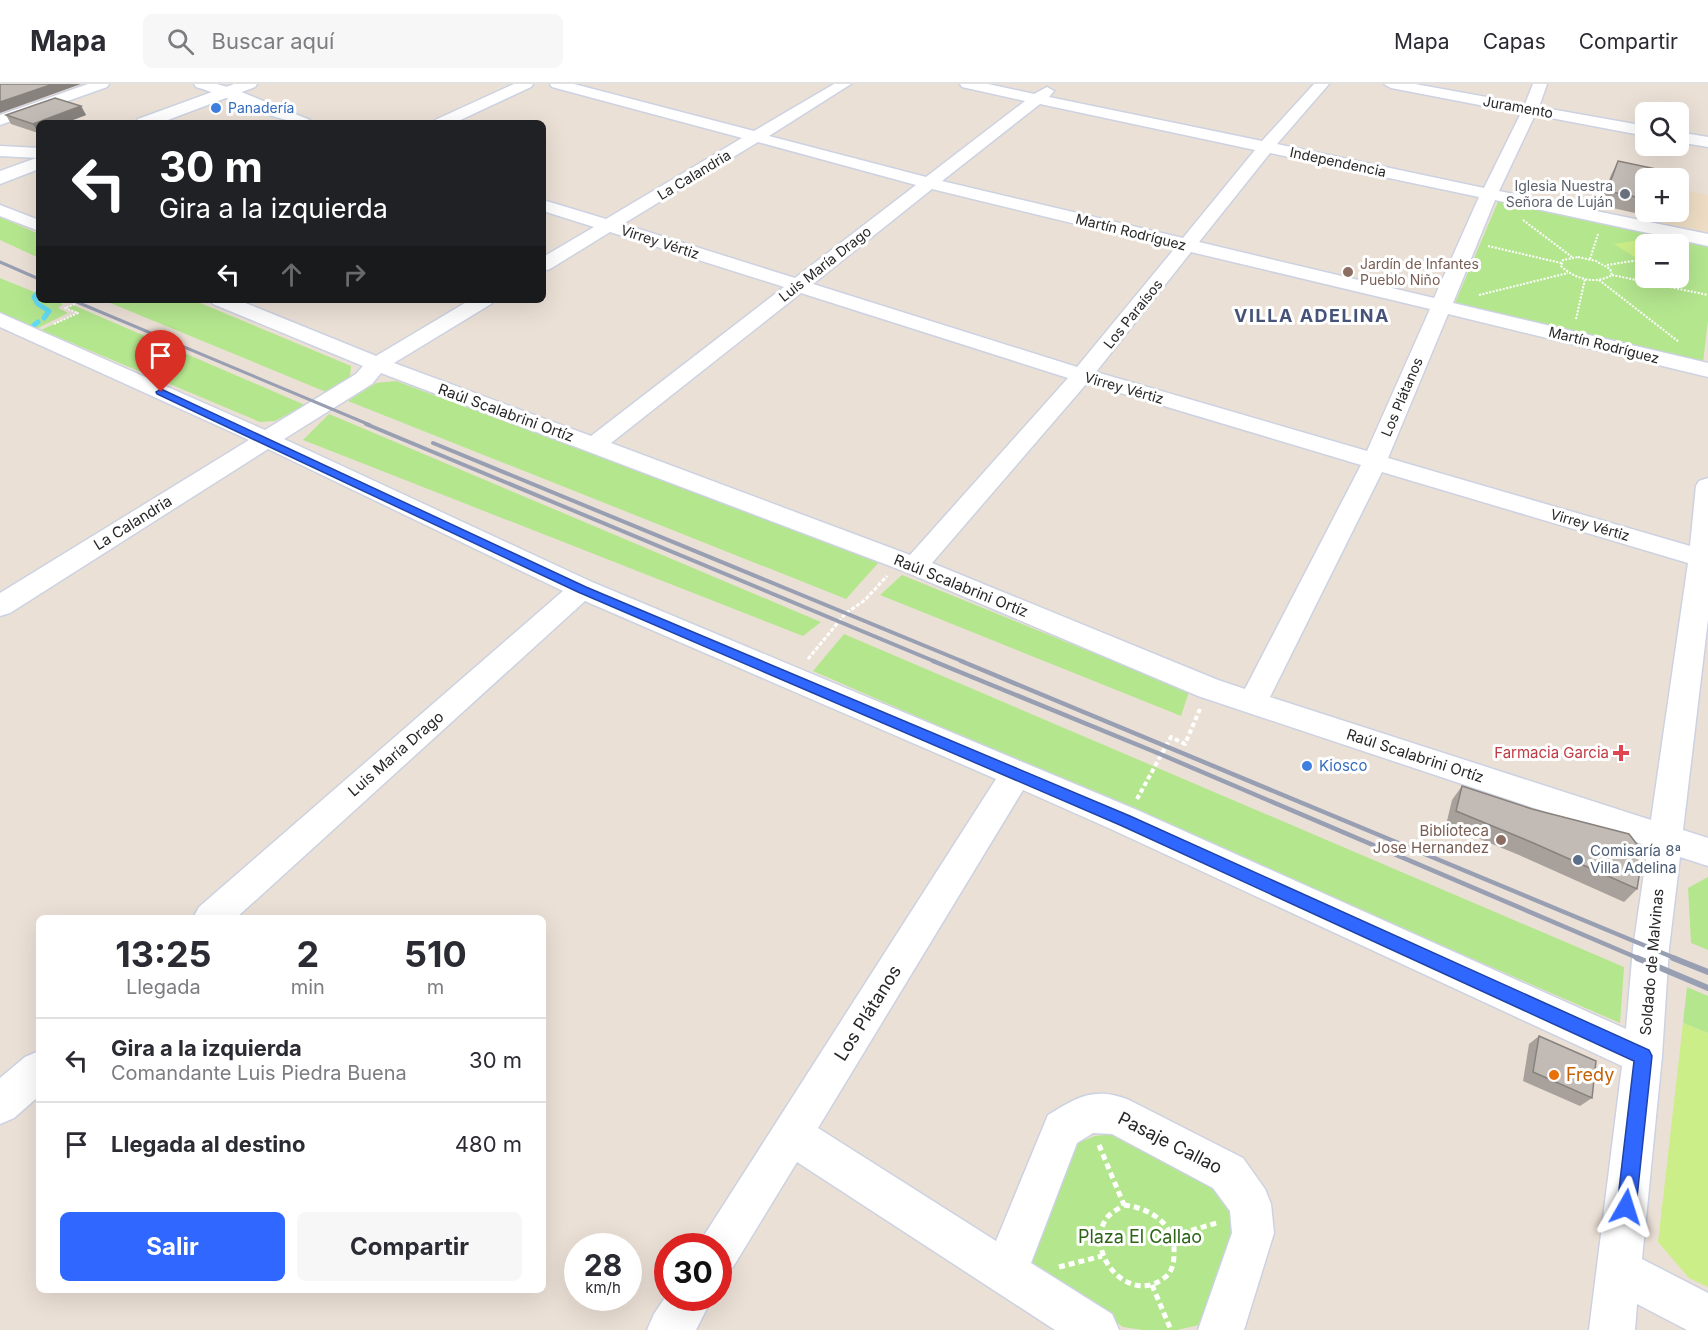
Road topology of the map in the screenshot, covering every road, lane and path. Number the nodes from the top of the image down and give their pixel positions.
1 (102, 84) edge
2 (201, 84) edge
3 (249, 84) edge
4 (526, 84) edge
5 (557, 84) edge
6 (844, 84) edge
7 (967, 84) edge
8 (1057, 84) edge
9 (1322, 84) edge
10 (1391, 84) edge
11 (1540, 84) edge
12 (229, 92) junction
13 (1038, 99) junction
14 (1530, 110) junction
15 (0, 120) edge
16 (152, 120) edge
17 (297, 120) edge
18 (448, 120) edge
19 (1635, 129) edge
20 (757, 136) junction
21 (1689, 139) edge
22 (1708, 142) edge
23 (1266, 147) junction
24 (0, 151) edge
25 (36, 153) edge
26 (36, 163) edge
27 (0, 178) edge
28 (929, 183) junction
29 (1489, 194) junction
30 (546, 206) edge
31 (0, 210) edge
32 (1602, 218) junction
33 (36, 225) edge
34 (609, 225) junction
35 (1708, 240) edge
36 (1468, 242) junction
37 (1188, 246) junction
38 (1572, 257) junction
39 (1590, 259) junction
40 (1635, 261) edge
41 (546, 263) edge
42 (1561, 263) junction
43 (1606, 266) junction
44 (1568, 273) junction
45 (1611, 275) junction
46 (1585, 279) junction
47 (1599, 280) junction
48 (797, 286) junction
49 (1708, 295) edge
50 (78, 303) edge
51 (227, 303) edge
52 (479, 303) edge
53 (1441, 305) junction
54 (15, 331) edge
55 (1571, 337) junction
56 (1681, 344) dead end
57 (376, 364) junction
58 (1708, 370) edge
59 (1082, 375) junction
60 (267, 440) junction
61 (594, 445) junction
62 (1375, 461) junction
63 (1708, 486) edge
64 (1705, 559) edge
65 (908, 564) junction
66 (582, 590) junction
67 (0, 606) edge
68 (792, 678) junction
69 (1208, 688) junction
70 (1252, 704) junction
71 (1016, 774) junction
72 (1125, 820) junction
73 (1665, 837) junction
74 (1708, 852) edge
75 (214, 915) edge
76 (1643, 1056) junction
77 (36, 1073) edge
78 (0, 1104) edge
79 (1089, 1113) junction
80 (792, 1134) junction
81 (1250, 1204) junction
82 (1124, 1205) junction
83 (730, 1233) edge
84 (1172, 1236) junction
85 (1006, 1271) junction
86 (1619, 1271) junction
87 (1152, 1285) junction
88 (682, 1311) edge
89 (1708, 1317) edge
90 (670, 1330) edge
91 (1096, 1330) edge
92 (1171, 1330) edge
93 (1221, 1330) edge
94 (1612, 1330) edge

1 - 15 street
2 - 12 street
3 - 12 street
4 - 18 street
5 - 20 street, Martín Rodríguez
6 - 20 street, La Calandria
7 - 13 street, Independencia
8 - 13 street, Luis María Drago
9 - 23 street, Los Paraísos
10 - 14 street, Juramento
11 - 14 street, Los Plátanos
12 - 16 street
12 - 17 street
13 - 23 street, Independencia
13 - 28 street, Luis María Drago
14 - 19 street, Juramento
14 - 29 street, Los Plátanos
20 - 28 street, Martín Rodríguez
20 - 34 street, La Calandria
21 - 22 street
23 - 29 street, Independencia
23 - 37 street, Los Paraísos
24 - 25 street
26 - 27 street
28 - 37 street, Martín Rodríguez
28 - 48 street, Luis María Drago
29 - 32 street, Independencia
29 - 36 street, Los Plátanos
29 - 38 path
30 - 34 street, Virrey Vértiz
31 - 33 street
32 - 35 street, Independencia
32 - 39 path
34 - 41 street, La Calandria
34 - 48 street, Virrey Vértiz
36 - 42 path
36 - 53 street, Los Plátanos
37 - 53 street, Martín Rodríguez
37 - 59 street, Los Paraísos
38 - 39 path
38 - 42 path
39 - 43 path
40 - 43 path
42 - 44 path
43 - 45 path
44 - 46 path
44 - 53 path
45 - 47 path
45 - 49 path
46 - 47 path
46 - 55 path
47 - 56 path
48 - 59 street, Virrey Vértiz
48 - 61 street, Luis María Drago
50 - 54 path
51 - 57 street, Raúl Scalabrini Ortíz
52 - 57 street
53 - 55 street, Martín Rodríguez
53 - 62 street, Los Plátanos
54 - 60 street
55 - 58 street, Martín Rodríguez
57 - 60 street, La Calandria
57 - 61 street, Raúl Scalabrini Ortíz
59 - 62 street, Virrey Vértiz
59 - 65 street, Los Paraísos
60 - 66 street
60 - 67 street, La Calandria
61 - 65 street, Raúl Scalabrini Ortíz
62 - 64 street, Virrey Vértiz
62 - 70 street, Los Plátanos
63 - 64 street, Soldado de Malvinas
64 - 73 street, Soldado de Malvinas
65 - 68 path
65 - 69 street, Raúl Scalabrini Ortíz
66 - 68 street
66 - 75 street, Luis María Drago
68 - 71 street
69 - 70 street, Raúl Scalabrini Ortíz
69 - 72 path
70 - 73 street, Raúl Scalabrini Ortíz
71 - 72 street
71 - 80 street, Los Plátanos
72 - 76 street
73 - 74 street, Raúl Scalabrini Ortíz
73 - 76 street, Soldado de Malvinas
76 - 86 street, Soldado de Malvinas
77 - 78 street
79 - 81 street, Pasaje Callao
79 - 82 path
79 - 85 street
80 - 83 street, Los Plátanos
80 - 85 street
81 - 84 path
81 - 93 street
82 - 84 path
82 - 87 path
84 - 87 path
85 - 91 street
86 - 89 street
86 - 94 street, Soldado de Malvinas
87 - 92 path
88 - 90 street

